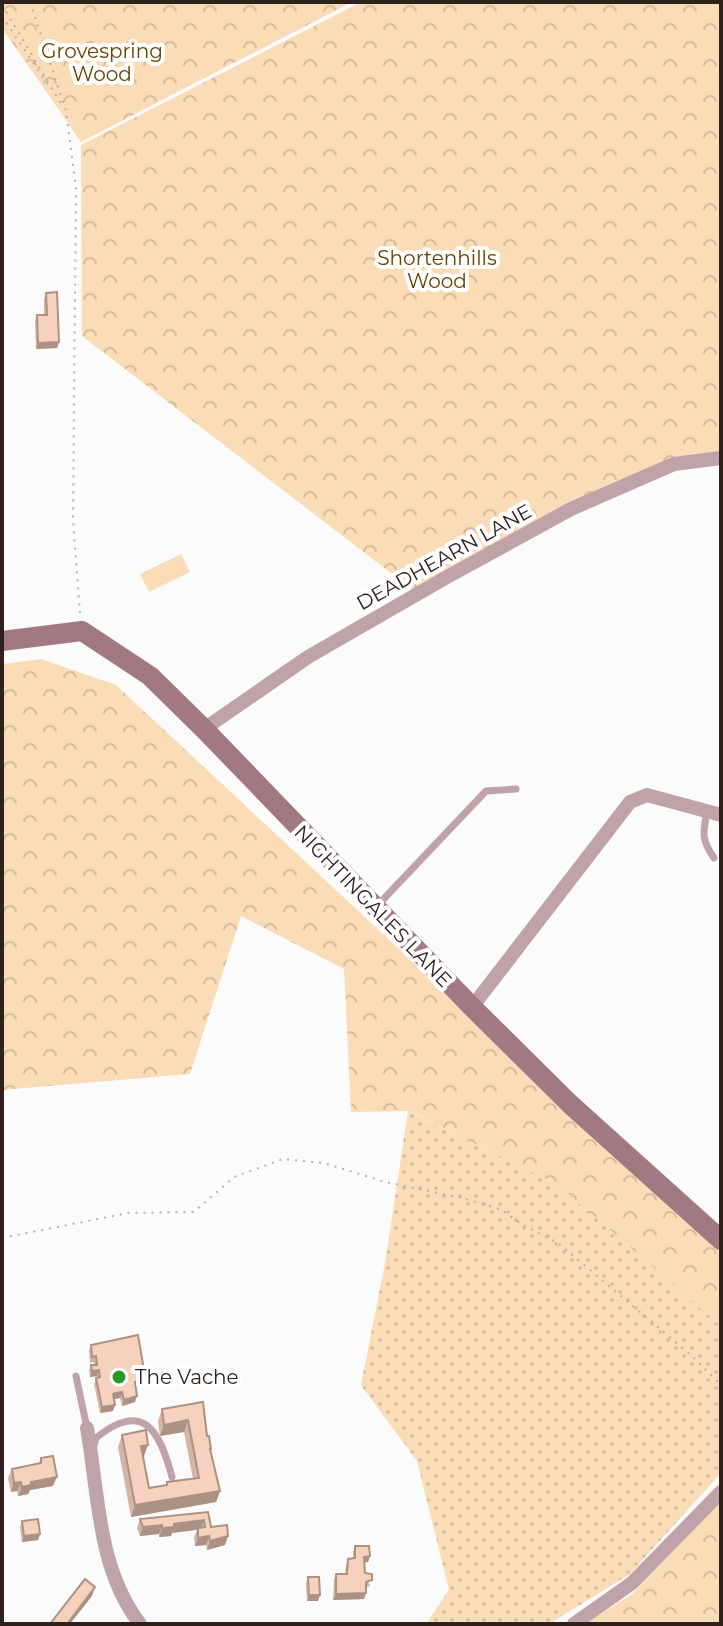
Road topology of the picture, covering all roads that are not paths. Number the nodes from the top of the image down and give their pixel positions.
1 (721, 458) edge
2 (2, 641) edge
3 (204, 729) junction
4 (516, 789) dead end
5 (714, 813) edge
6 (714, 858) dead end
7 (375, 908) junction
8 (472, 1007) junction
9 (719, 1237) edge
10 (76, 1376) dead end
11 (87, 1428) joint
12 (92, 1455) junction
13 (172, 1477) dead end
14 (721, 1492) edge
15 (140, 1624) edge
16 (574, 1624) edge

1 - 3 street, DEADHEARN LANE
2 - 3 main road, NIGHTINGALES LANE
3 - 7 main road, NIGHTINGALES LANE
4 - 7 lane
5 - 6 lane
5 - 8 street
7 - 8 main road, NIGHTINGALES LANE
8 - 9 main road, NIGHTINGALES LANE
10 - 11 lane
11 - 12 street
12 - 13 lane
12 - 15 street
14 - 16 street

